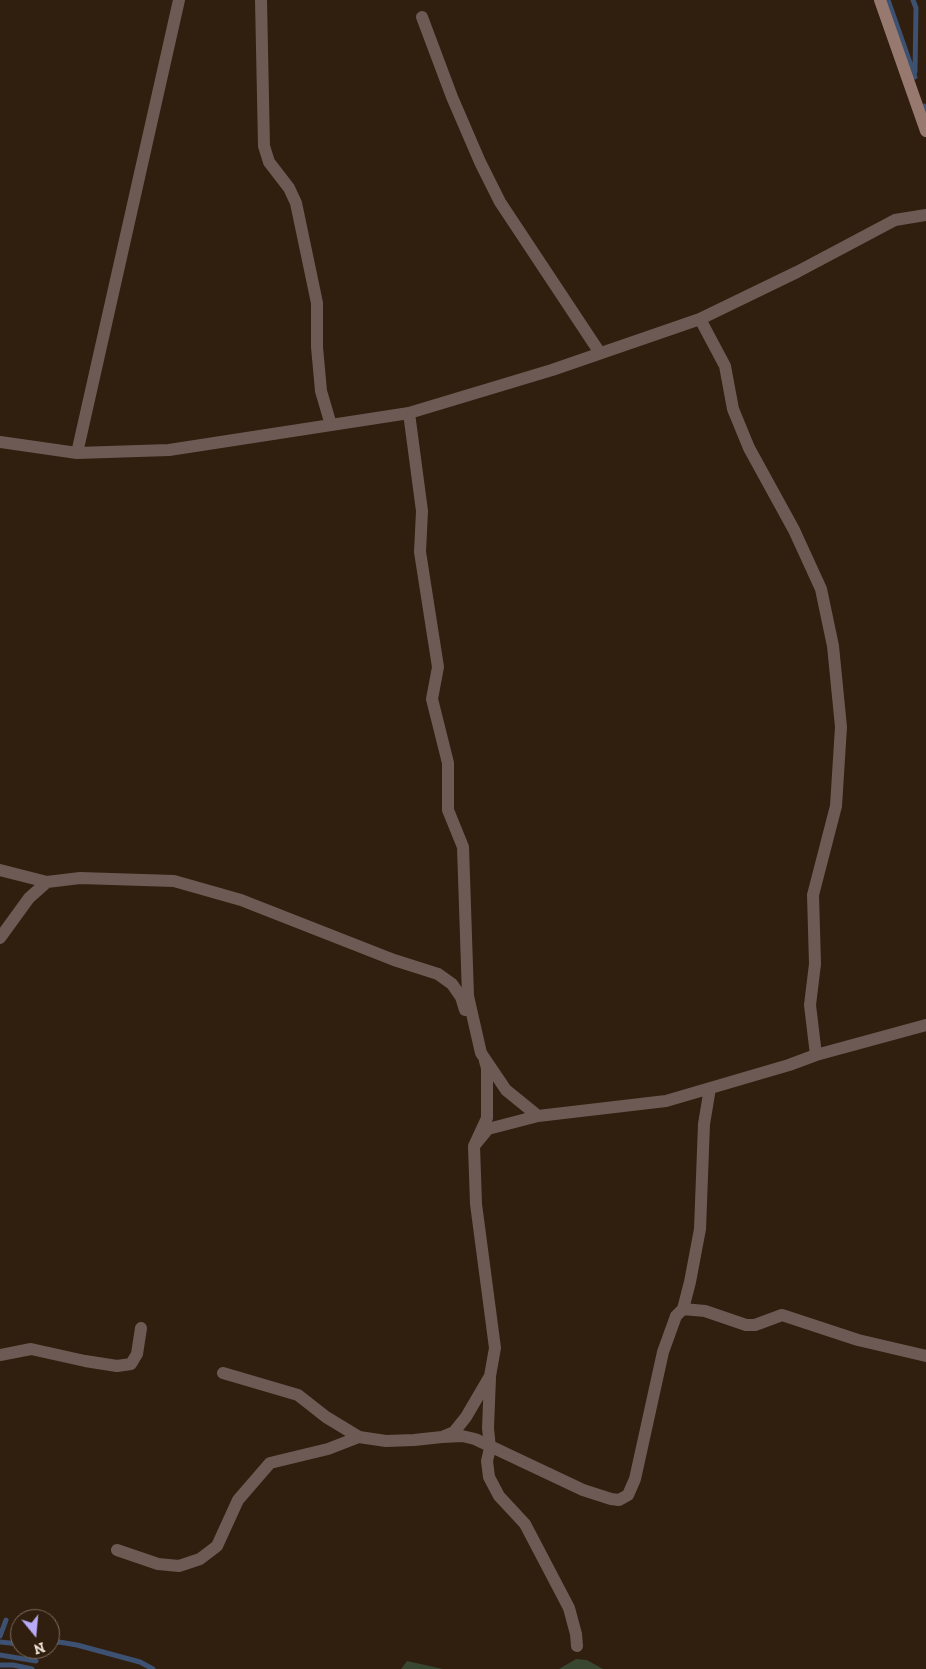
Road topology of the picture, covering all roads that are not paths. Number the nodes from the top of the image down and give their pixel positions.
1 (179, 0) edge
2 (261, 0) edge
3 (880, 0) edge
4 (422, 17) dead end
5 (926, 122) edge
6 (926, 130) edge
7 (923, 216) edge
8 (700, 319) junction
9 (600, 353) junction
10 (409, 413) junction
11 (331, 425) junction
12 (0, 442) edge
13 (77, 453) junction
14 (0, 870) edge
15 (47, 882) junction
16 (0, 938) edge
17 (926, 1025) edge
18 (482, 1053) junction
19 (816, 1055) junction
20 (710, 1088) junction
21 (538, 1116) junction
22 (474, 1146) junction
23 (683, 1309) junction
24 (140, 1328) dead end
25 (0, 1355) edge
26 (926, 1356) edge
27 (224, 1373) dead end
28 (490, 1376) junction
29 (359, 1437) junction
30 (442, 1438) junction
31 (490, 1448) junction
32 (117, 1550) dead end
33 (577, 1646) dead end

1 - 13 street
2 - 11 street
3 - 6 street
4 - 9 street
5 - 6 street
7 - 8 street
8 - 9 street
8 - 19 street
9 - 10 street
10 - 11 street
10 - 18 street
11 - 13 street
12 - 13 street
14 - 15 street
15 - 16 street
15 - 18 street
17 - 19 street
18 - 21 street
18 - 22 street
19 - 20 street
20 - 21 street
20 - 23 street
21 - 22 street
22 - 28 street
23 - 26 street
23 - 31 street
24 - 25 street
27 - 29 street
28 - 30 street
28 - 31 street
29 - 30 street
29 - 32 street
30 - 31 street
31 - 33 street

